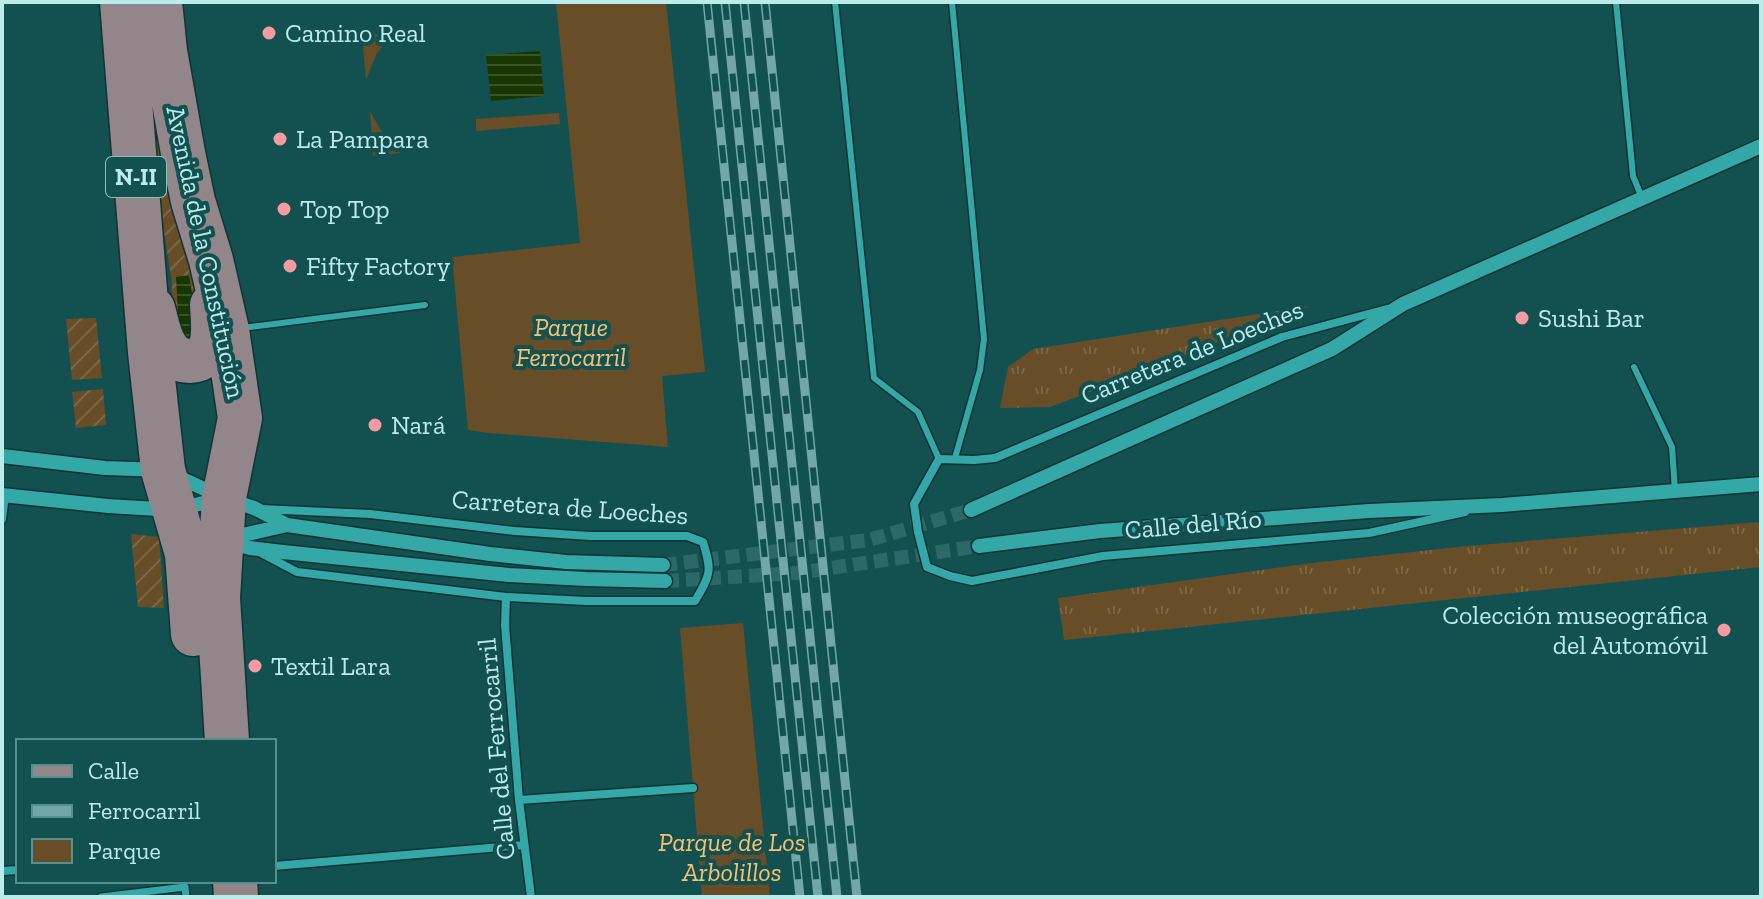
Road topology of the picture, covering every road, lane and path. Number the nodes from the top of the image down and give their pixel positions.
1 (122, 2) edge
2 (160, 2) edge
3 (835, 2) edge
4 (952, 2) edge
5 (1616, 2) edge
6 (1761, 146) edge
7 (1642, 198) junction
8 (211, 260) junction
9 (143, 276) junction
10 (1403, 304) junction
11 (425, 305) dead end
12 (227, 330) junction
13 (1634, 367) dead end
14 (2, 456) edge
15 (955, 458) junction
16 (939, 459) junction
17 (1761, 484) edge
18 (1675, 491) junction
19 (3, 495) edge
20 (1502, 505) junction
21 (971, 510) tunnel mouth
22 (2, 519) edge
23 (208, 525) junction
24 (287, 525) junction
25 (979, 546) tunnel mouth
26 (663, 565) tunnel mouth
27 (665, 581) tunnel mouth
28 (506, 597) junction
29 (199, 739) edge
30 (227, 739) edge
31 (693, 788) dead end
32 (519, 800) junction
33 (524, 845) junction
34 (276, 866) edge
35 (101, 897) edge
36 (186, 897) edge
37 (531, 897) edge

1 - 9 main road, Avenida de la Constitución / N-II
2 - 8 main road, Avenida de la Constitución / N-II
3 - 16 lane
4 - 15 lane
5 - 7 lane
6 - 7 street, Carretera de Loeches
7 - 10 street, Carretera de Loeches
8 - 9 main road, N-II
8 - 12 main road, Avenida de la Constitución / N-II
9 - 23 main road, Avenida de la Constitución / N-II
10 - 15 street, Carretera de Loeches
10 - 21 street, Carretera de Loeches
11 - 12 lane
12 - 23 main road, Avenida de la Constitución / N-II
13 - 18 lane
14 - 23 street
15 - 16 street, Carretera de Loeches
16 - 20 street, Calle del Río
17 - 18 street, Calle del Río
18 - 20 street, Calle del Río
19 - 22 street
19 - 23 street
20 - 25 street, Calle del Río
23 - 24 street, Carretera de Loeches
23 - 24 street, Carretera de Loeches
23 - 27 street
23 - 28 street, Carretera de Loeches
23 - 28 street, Carretera de Loeches
23 - 29 main road, Avenida de la Constitución / N-II
23 - 30 main road, Avenida de la Constitución / N-II
24 - 26 street, Carretera de Loeches
28 - 32 street, Calle del Ferrocarril
31 - 32 street
32 - 33 street, Calle del Ferrocarril
33 - 34 street
33 - 37 street, Calle del Ferrocarril
35 - 36 street

